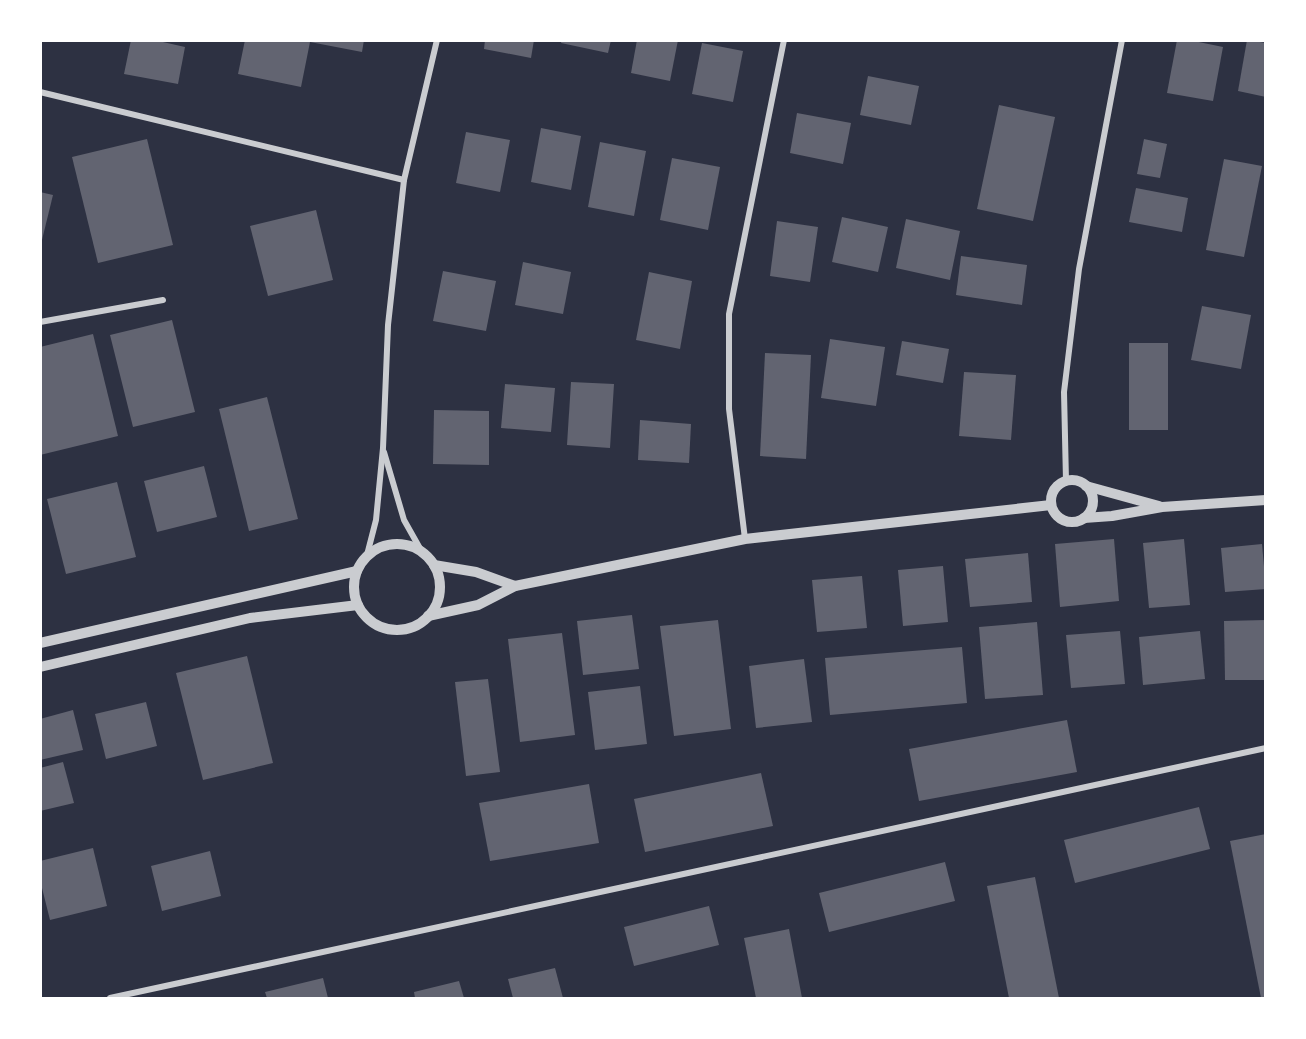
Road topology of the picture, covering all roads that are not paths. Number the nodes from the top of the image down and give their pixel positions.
1 (437, 40) edge
2 (784, 40) edge
3 (1122, 40) edge
4 (40, 92) edge
5 (404, 180) junction
6 (163, 300) dead end
7 (40, 322) edge
8 (383, 448) junction
9 (1066, 481) junction
10 (1086, 486) junction
11 (1266, 500) edge
12 (1051, 505) junction
13 (1162, 507) junction
14 (1084, 518) junction
15 (745, 539) junction
16 (422, 552) junction
17 (367, 555) junction
18 (434, 565) junction
19 (357, 571) junction
20 (515, 586) junction
21 (358, 604) junction
22 (428, 616) junction
23 (40, 643) edge
24 (40, 668) edge
25 (1266, 748) edge
26 (110, 999) edge

1 - 5 street
2 - 15 street
3 - 9 street
4 - 5 street
5 - 8 street
6 - 7 street
8 - 16 street
8 - 17 street
9 - 10 street
9 - 12 street
10 - 13 street
10 - 14 street
11 - 13 street
12 - 14 street
12 - 15 street
13 - 14 street
15 - 20 street
16 - 17 street
16 - 18 street
17 - 19 street
18 - 20 street
18 - 22 street
19 - 21 street
19 - 23 street
20 - 22 street
21 - 22 street
21 - 24 street
25 - 26 street

